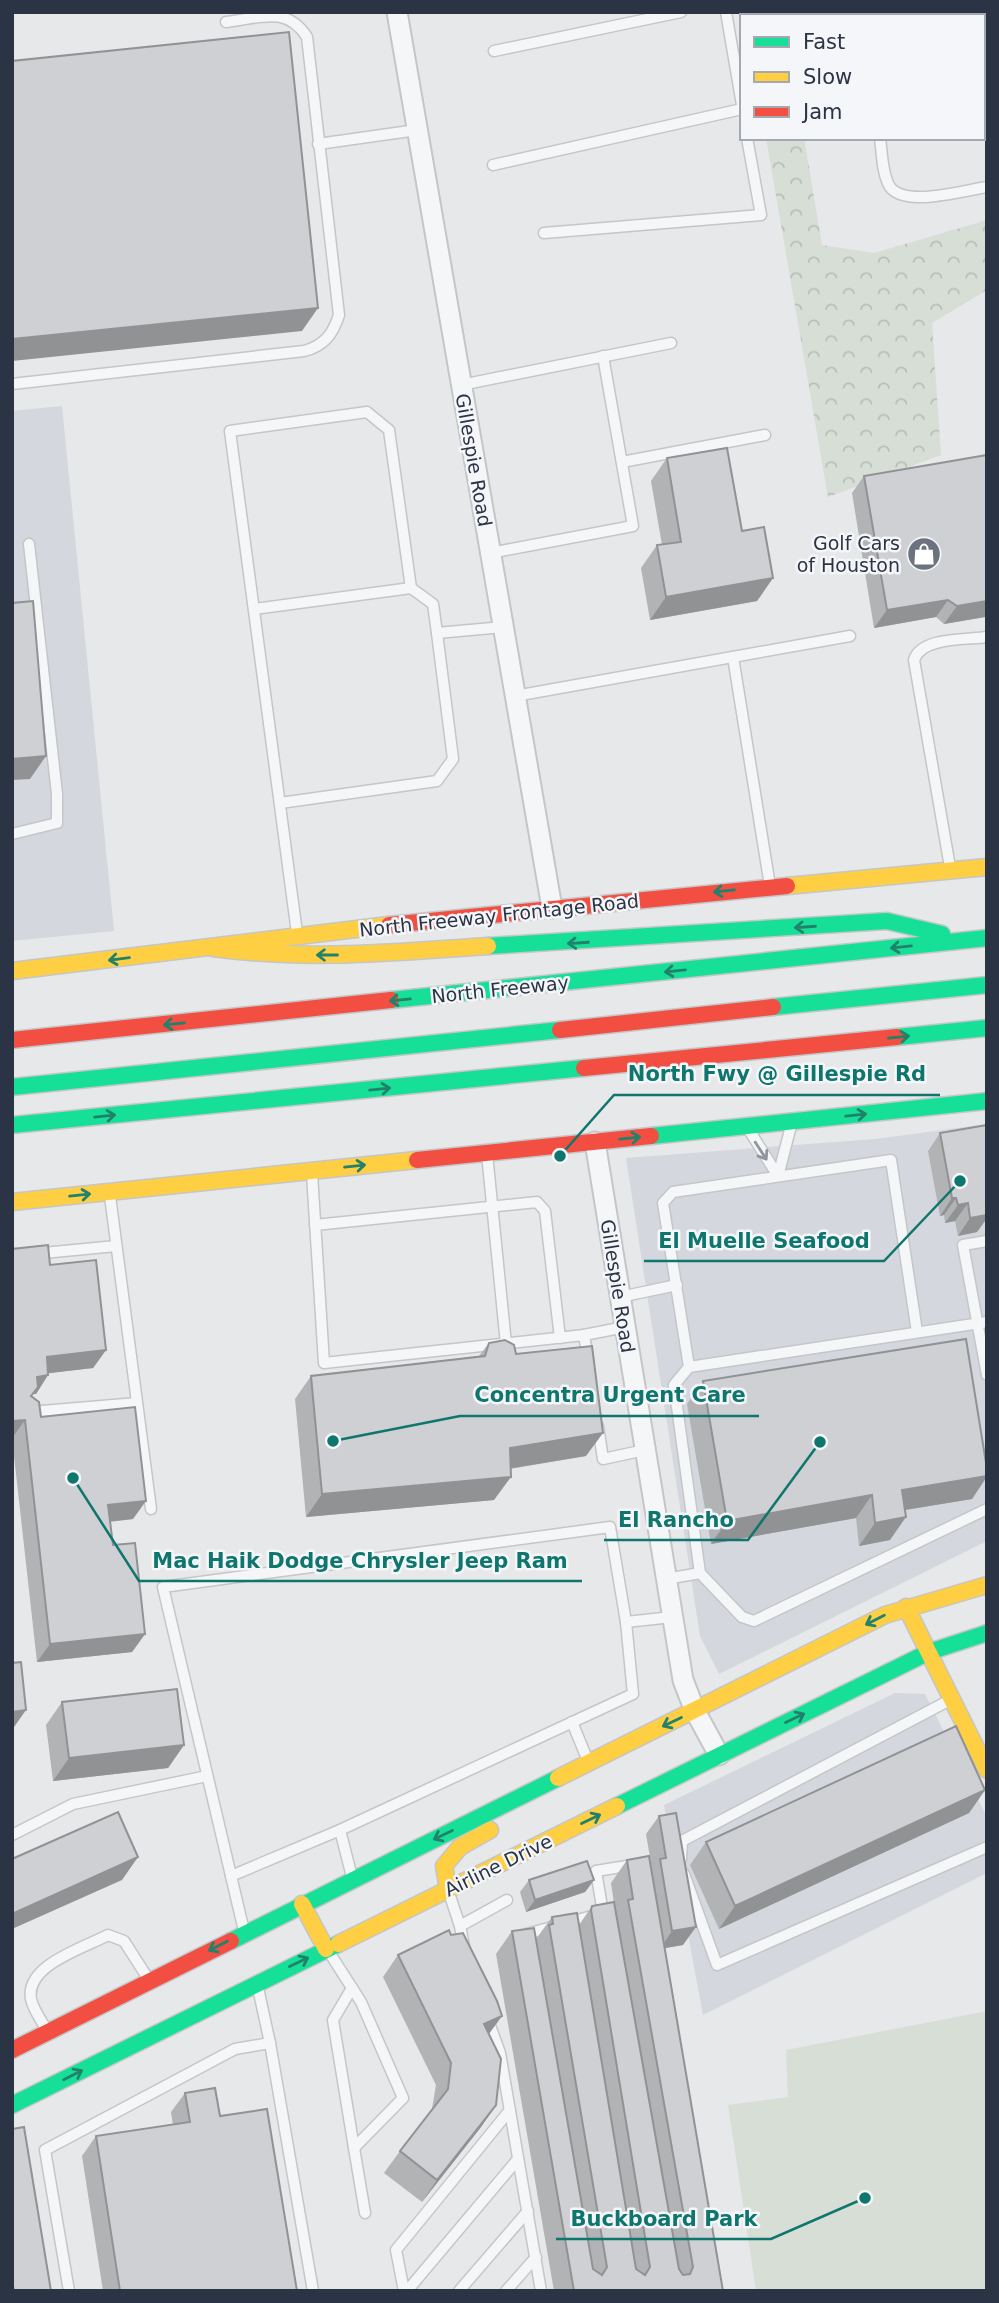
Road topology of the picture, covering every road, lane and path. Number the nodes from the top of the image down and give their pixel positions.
1 (397, 12) edge
2 (681, 12) edge
3 (726, 12) edge
4 (226, 22) dead end
5 (494, 51) dead end
6 (740, 95) edge
7 (740, 107) edge
8 (417, 130) junction
9 (747, 140) edge
10 (880, 140) edge
11 (318, 144) junction
12 (493, 165) dead end
13 (987, 187) edge
14 (544, 233) dead end
15 (671, 343) dead end
16 (603, 356) junction
17 (12, 384) edge
18 (461, 385) junction
19 (765, 435) dead end
20 (621, 462) junction
21 (29, 544) dead end
22 (490, 552) junction
23 (411, 588) junction
24 (254, 609) junction
25 (503, 627) junction
26 (438, 633) junction
27 (850, 636) dead end
28 (987, 636) edge
29 (733, 657) junction
30 (515, 696) junction
31 (280, 803) junction
32 (12, 834) edge
33 (987, 867) edge
34 (951, 870) junction
35 (770, 887) junction
36 (552, 908) junction
37 (298, 937) junction
38 (987, 938) edge
39 (969, 940) junction
40 (213, 948) junction
41 (12, 971) edge
42 (987, 985) edge
43 (987, 1028) edge
44 (12, 1040) edge
45 (12, 1087) edge
46 (987, 1101) edge
47 (793, 1121) junction
48 (12, 1125) edge
49 (747, 1126) junction
50 (595, 1142) junction
51 (487, 1153) junction
52 (312, 1171) junction
53 (778, 1176) junction
54 (109, 1192) junction
55 (12, 1202) edge
56 (492, 1208) junction
57 (315, 1226) junction
58 (987, 1241) edge
59 (116, 1246) junction
60 (12, 1256) edge
61 (677, 1285) junction
62 (620, 1297) junction
63 (982, 1322) edge
64 (625, 1327) junction
65 (917, 1332) junction
66 (584, 1335) junction
67 (560, 1338) junction
68 (506, 1344) junction
69 (689, 1367) junction
70 (987, 1375) edge
71 (590, 1377) edge
72 (137, 1403) junction
73 (26, 1413) edge
74 (597, 1418) edge
75 (645, 1450) junction
76 (150, 1509) dead end
77 (987, 1509) edge
78 (700, 1573) junction
79 (666, 1578) junction
80 (987, 1585) edge
81 (906, 1607) junction
82 (673, 1617) junction
83 (626, 1622) junction
84 (987, 1633) edge
85 (929, 1652) junction
86 (952, 1699) junction
87 (695, 1711) junction
88 (572, 1722) junction
89 (719, 1755) junction
90 (589, 1763) junction
91 (987, 1770) edge
92 (207, 1776) junction
93 (505, 1805) junction
94 (340, 1829) junction
95 (12, 1835) edge
96 (987, 1847) edge
97 (231, 1876) junction
98 (641, 1878) edge
99 (352, 1879) junction
100 (448, 1889) junction
101 (507, 1900) dead end
102 (302, 1904) junction
103 (603, 1913) junction
104 (566, 1923) junction
105 (460, 1926) junction
106 (606, 1926) edge
107 (244, 1933) junction
108 (568, 1936) edge
109 (525, 1948) edge
110 (326, 1949) junction
111 (466, 1957) edge
112 (149, 1981) junction
113 (256, 1983) junction
114 (352, 1988) junction
115 (482, 2004) edge
116 (47, 2032) junction
117 (271, 2043) junction
118 (12, 2050) edge
119 (12, 2105) edge
120 (510, 2110) junction
121 (355, 2148) junction
122 (518, 2159) junction
123 (528, 2211) junction
124 (365, 2213) dead end
125 (536, 2257) junction
126 (69, 2291) edge
127 (313, 2291) edge
128 (405, 2291) edge
129 (459, 2291) edge
130 (506, 2291) edge
131 (541, 2291) edge

1 - 8 street, Gillespie Road
2 - 5 lane
3 - 6 lane
4 - 11 lane
7 - 12 lane
8 - 11 lane
8 - 18 street, Gillespie Road
9 - 14 lane
10 - 13 lane
11 - 17 lane
15 - 16 lane
16 - 18 lane
16 - 20 lane
18 - 22 street, Gillespie Road
19 - 20 lane
20 - 22 lane
21 - 32 lane
22 - 25 street, Gillespie Road
23 - 24 lane
23 - 24 lane
23 - 26 lane
24 - 31 lane
25 - 26 lane
25 - 30 street, Gillespie Road
26 - 31 lane
27 - 29 lane
28 - 34 lane
29 - 30 lane
29 - 35 lane
30 - 36 street, Gillespie Road
31 - 37 lane
33 - 34 main road, North Freeway Frontage Road
34 - 35 main road, North Freeway Frontage Road
35 -> 36 main road, North Freeway Frontage Road
36 - 37 main road, North Freeway Frontage Road
37 - 40 main road, North Freeway Frontage Road
38 - 39 main road, North Freeway
39 -> 40 main road
39 -> 44 main road, North Freeway
40 -> 41 main road, North Freeway Frontage Road
42 - 45 main road
48 -> 43 main road
47 -> 46 main road
47 - 49 main road
47 - 53 lane
50 -> 49 main road
49 -> 53 lane
50 - 51 main road
50 - 62 street, Gillespie Road
52 -> 51 main road
51 - 56 lane
52 - 54 main road
52 - 57 lane
53 - 61 lane
53 - 65 lane
55 -> 54 main road
54 - 59 lane
56 - 57 lane
56 - 67 lane
56 - 68 lane
57 - 68 lane
58 - 63 lane
59 - 60 lane
59 - 72 lane
61 - 62 lane
61 - 69 lane
62 - 64 street, Gillespie Road
63 - 65 lane
63 - 70 lane
64 - 66 lane
64 - 75 street, Gillespie Road
65 - 69 lane
66 - 67 lane
66 - 71 lane
67 - 68 lane
69 - 78 lane
72 - 73 lane
72 - 76 lane
74 - 75 lane
75 - 79 street, Gillespie Road
77 - 78 lane
78 - 79 lane
79 - 82 street, Gillespie Road
80 - 81 main road
81 - 85 main road
81 -> 87 main road
82 - 83 lane
82 - 87 street, Gillespie Road
83 - 88 lane
83 - 92 lane
84 - 85 main road, Airline Drive
85 - 86 main road
89 -> 85 main road, Airline Drive
86 - 91 main road
86 - 96 lane
87 - 89 street, Gillespie Road
87 -> 90 main road
88 - 90 lane
88 - 94 lane
100 -> 89 main road, Airline Drive
90 - 93 main road
92 - 95 lane
92 - 97 lane
93 -> 99 main road
93 - 100 main road
94 - 97 lane
94 - 99 lane
97 - 107 lane
98 - 103 lane
99 - 102 main road
100 - 105 lane
100 - 110 main road, Airline Drive
101 - 105 lane
102 - 107 main road
102 - 110 main road
103 - 104 lane
103 - 106 lane
104 - 108 lane
104 - 109 lane
105 - 111 lane
107 -> 112 main road
113 -> 110 main road, Airline Drive
110 - 114 lane
112 - 116 main road
112 - 116 lane
113 - 117 lane
119 -> 113 main road, Airline Drive
114 - 121 lane
114 - 121 lane
115 - 120 lane
116 - 118 main road
117 - 126 lane
117 - 127 lane
120 - 122 lane
120 - 128 lane
121 - 124 lane
122 - 123 lane
122 - 128 lane
123 - 125 lane
123 - 129 lane
125 - 130 lane
125 - 131 lane

